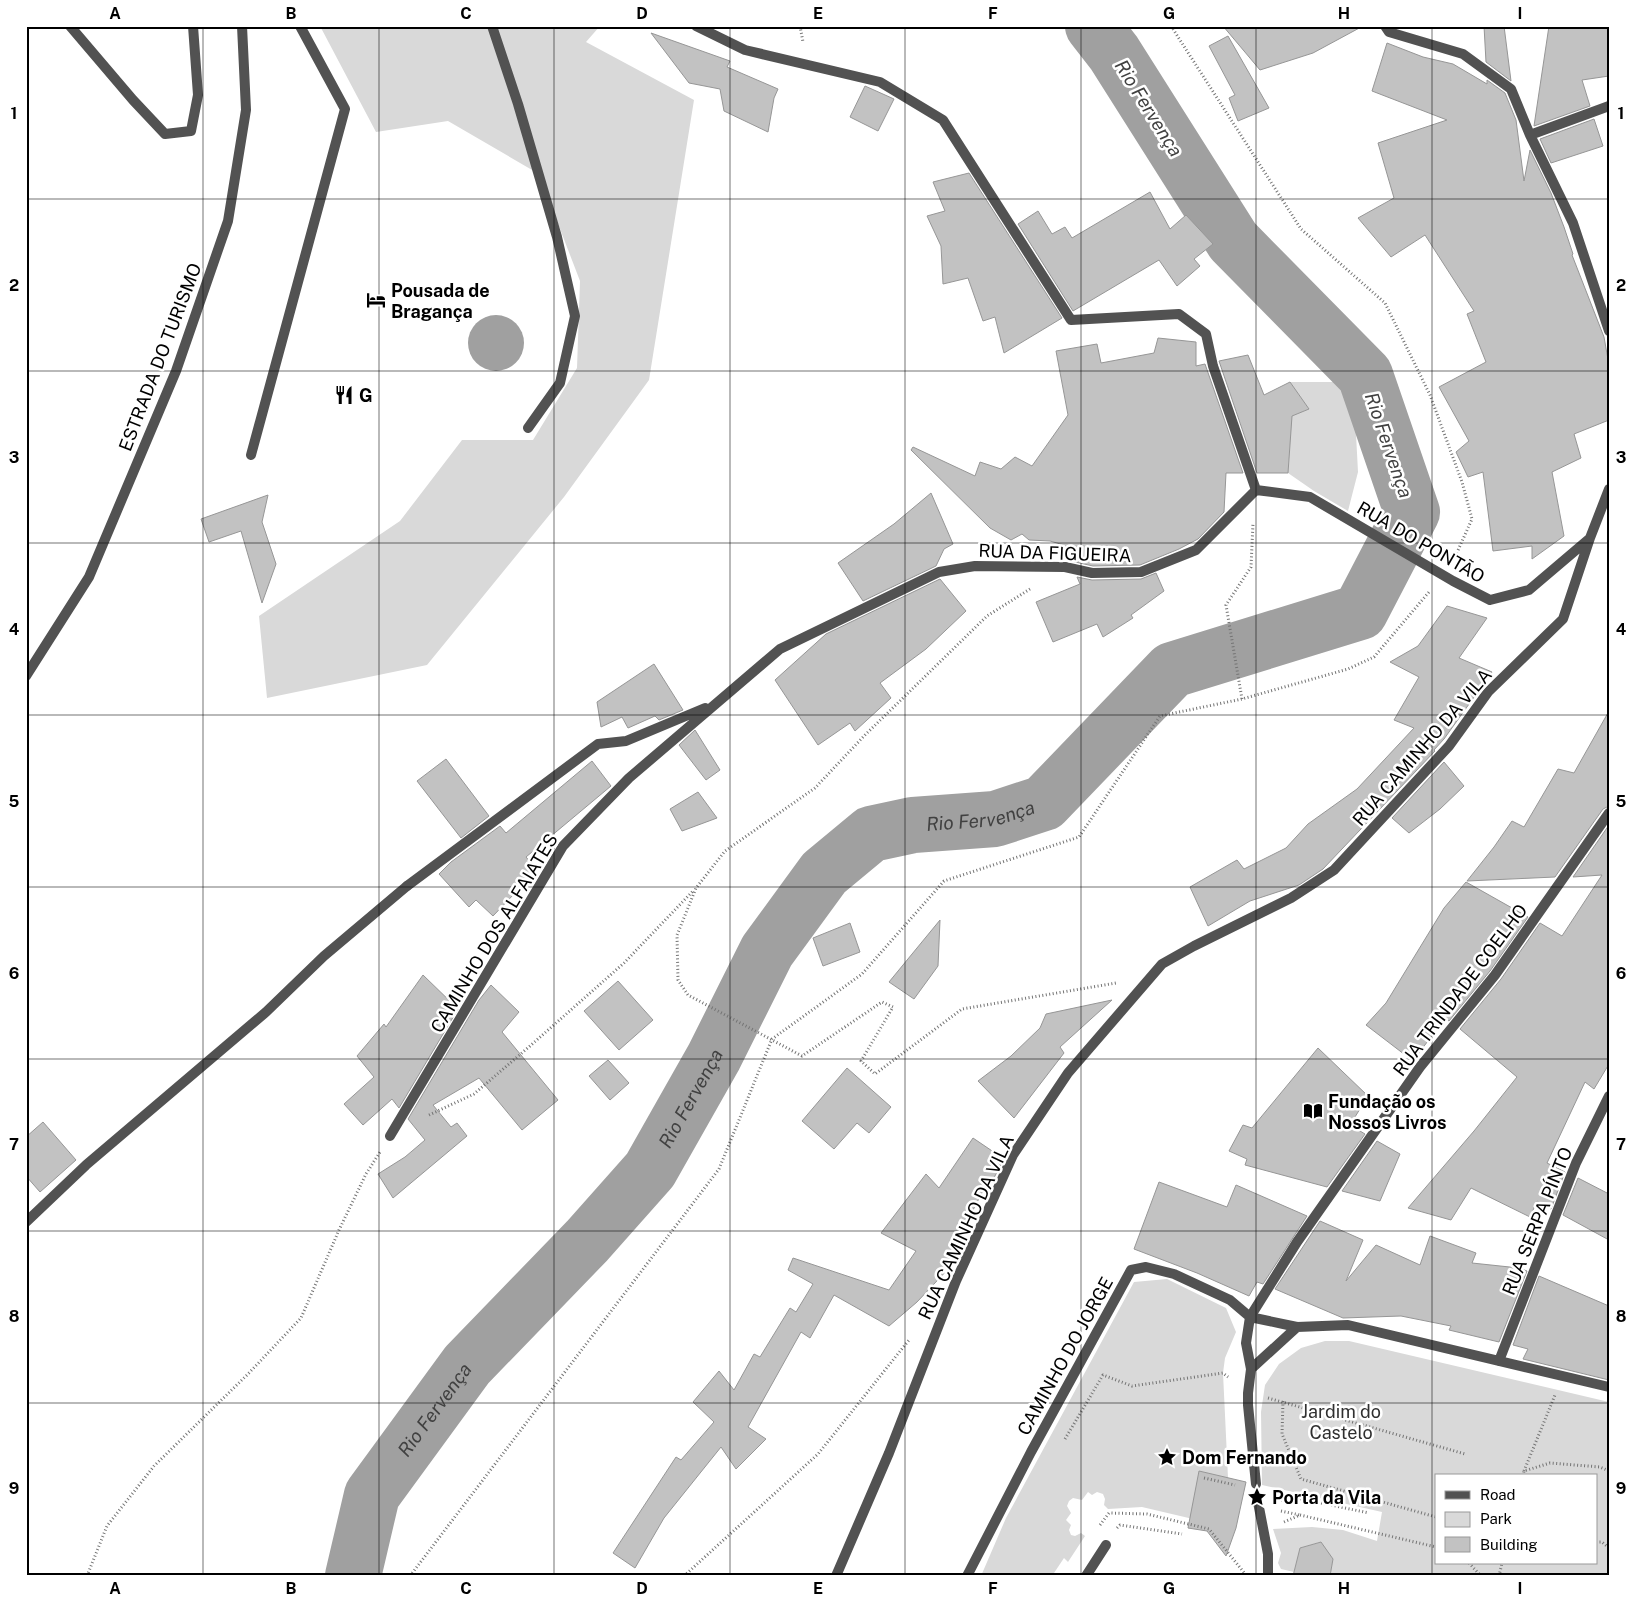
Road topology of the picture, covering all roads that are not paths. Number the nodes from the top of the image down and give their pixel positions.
1 (70, 26) edge
2 (193, 26) edge
3 (242, 26) edge
4 (300, 26) edge
5 (492, 26) edge
6 (696, 26) edge
7 (1387, 29) edge
8 (1609, 106) edge
9 (1530, 135) junction
10 (1609, 331) edge
11 (528, 428) dead end
12 (251, 455) dead end
13 (1256, 490) junction
14 (1609, 490) edge
15 (1590, 538) junction
16 (26, 676) edge
17 (713, 705) junction
18 (1609, 813) edge
19 (1609, 1096) edge
20 (390, 1136) road end
21 (26, 1222) edge
22 (1250, 1317) junction
23 (1297, 1327) junction
24 (1499, 1361) junction
25 (1252, 1369) junction
26 (1609, 1387) edge
27 (1256, 1484) dead end
28 (1257, 1496) dead end
29 (1106, 1545) road end
30 (836, 1576) edge
31 (967, 1576) edge
32 (1086, 1576) edge
33 (1268, 1576) edge

1 - 2 street
3 - 16 street, ESTRADA DO TURISMO
4 - 12 street
5 - 11 street
6 - 13 street
7 - 9 street
8 - 9 street
9 - 10 street
13 - 15 street, RUA DO PONTÃO
13 - 17 street, RUA DA FIGUEIRA
14 - 15 street, RUA CAMINHO DA VILA
15 - 30 street, RUA CAMINHO DA VILA
17 - 20 street, CAMINHO DOS ALFAIATES
17 - 21 street
18 - 22 street, RUA TRINDADE COELHO
19 - 24 street, RUA SERPA PÍNTO
22 - 23 street
22 - 25 street, RUA TRINDADE COELHO
22 - 31 street, CAMINHO DO JORGE
23 - 24 street
23 - 25 street
24 - 26 street
25 - 27 street
28 - 33 street
29 - 32 street

